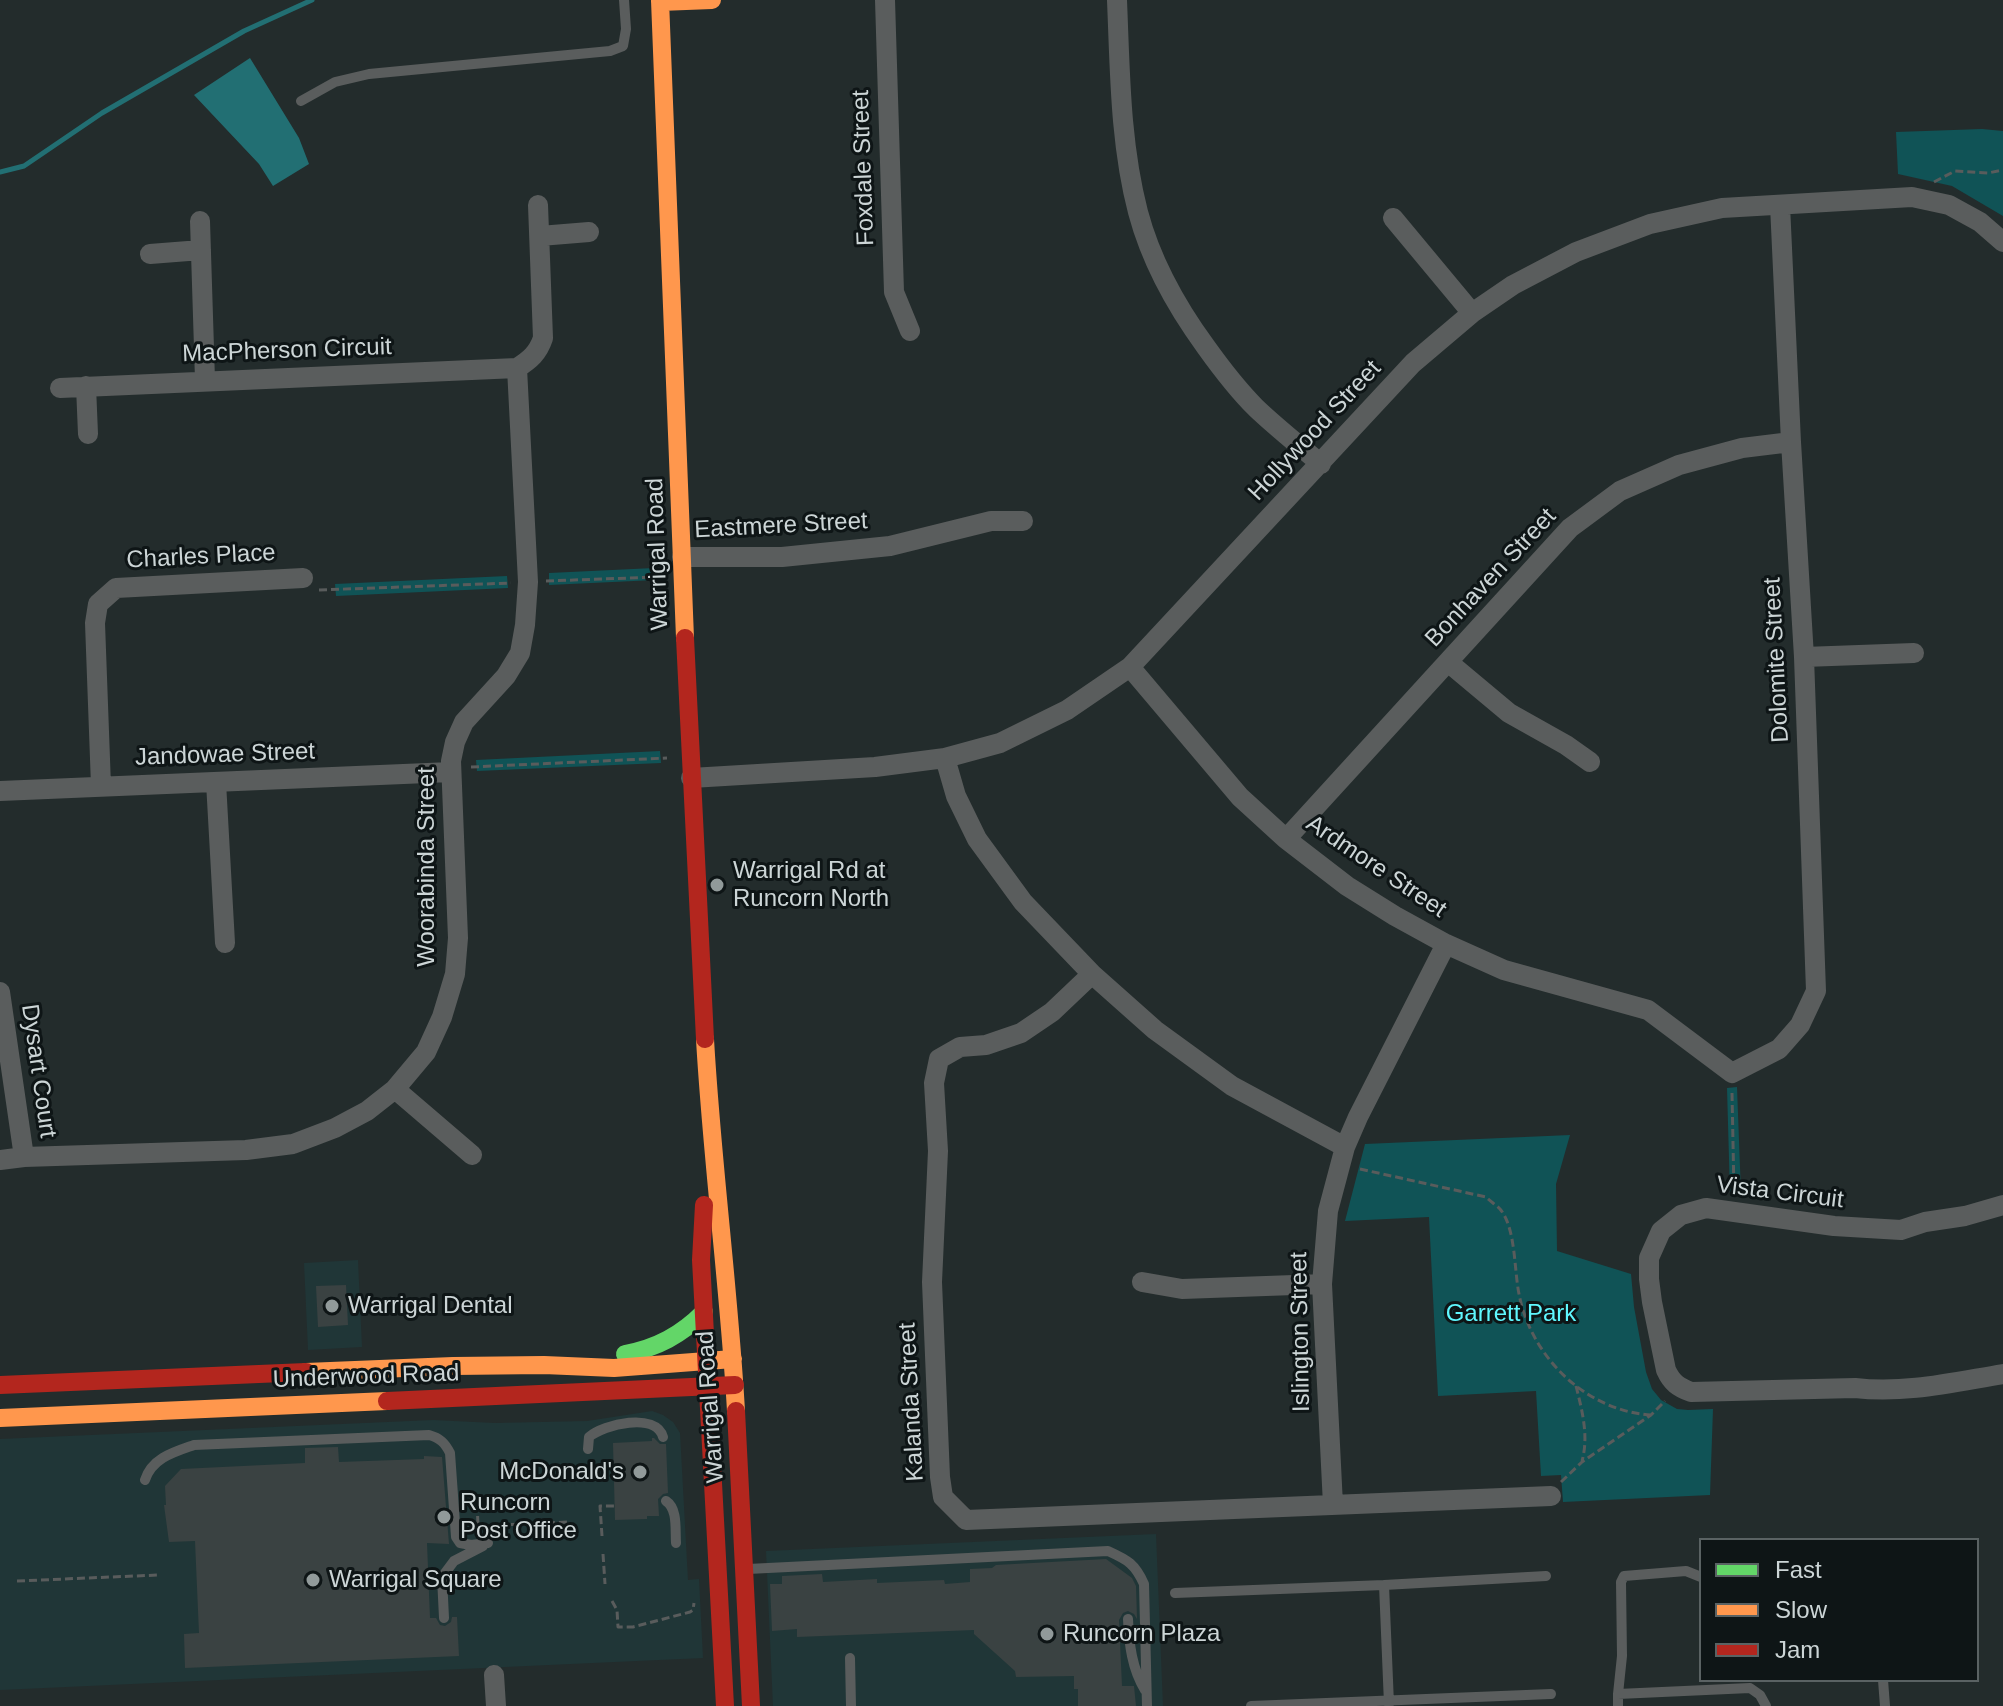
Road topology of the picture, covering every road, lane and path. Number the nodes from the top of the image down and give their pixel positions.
1 (624, 0) edge
2 (712, 0) edge
3 (885, 0) edge
4 (1117, 0) edge
5 (660, 1) edge
6 (301, 101) dead end
7 (2003, 170) edge
8 (1924, 200) junction
9 (538, 205) dead end
10 (1780, 205) junction
11 (1393, 218) dead end
12 (200, 221) dead end
13 (589, 232) dead end
14 (540, 236) junction
15 (2003, 242) edge
16 (201, 250) junction
17 (150, 254) dead end
18 (1472, 313) junction
19 (910, 331) dead end
20 (517, 368) junction
21 (205, 380) junction
22 (86, 386) junction
23 (60, 388) dead end
24 (88, 434) dead end
25 (1791, 442) junction
26 (1321, 464) junction
27 (1023, 521) dead end
28 (682, 557) junction
29 (303, 578) joint
30 (683, 578) junction
31 (528, 582) junction
32 (1914, 653) dead end
33 (1804, 657) junction
34 (1448, 662) junction
35 (1130, 667) junction
36 (690, 757) junction
37 (945, 758) junction
38 (1590, 762) dead end
39 (451, 772) junction
40 (691, 778) junction
41 (216, 782) junction
42 (101, 786) junction
43 (0, 791) edge
44 (1286, 839) junction
45 (225, 943) dead end
46 (1446, 944) junction
47 (1092, 974) junction
48 (0, 992) edge
49 (1732, 1073) junction
50 (395, 1089) junction
51 (709, 1106) junction
52 (1343, 1154) junction
53 (472, 1155) dead end
54 (24, 1157) junction
55 (0, 1160) edge
56 (2003, 1205) edge
57 (1735, 1212) junction
58 (1142, 1282) dead end
59 (1322, 1284) junction
60 (704, 1312) junction
61 (733, 1359) junction
62 (707, 1362) junction
63 (544, 1365) junction
64 (395, 1368) junction
65 (2003, 1374) edge
66 (85, 1381) junction
67 (0, 1385) edge
68 (735, 1385) junction
69 (1576, 1386) junction
70 (707, 1387) junction
71 (1679, 1387) junction
72 (395, 1399) junction
73 (87, 1414) junction
74 (1651, 1415) junction
75 (0, 1418) edge
76 (663, 1437) dead end
77 (588, 1449) dead end
78 (1582, 1462) junction
79 (145, 1480) dead end
80 (1551, 1496) joint
81 (461, 1501) dead end
82 (666, 1501) dead end
83 (1333, 1505) junction
84 (615, 1506) dead end
85 (499, 1525) dead end
86 (478, 1526) dead end
87 (572, 1536) dead end
88 (602, 1536) dead end
89 (676, 1543) dead end
90 (603, 1554) dead end
91 (746, 1569) junction
92 (158, 1575) dead end
93 (1546, 1576) dead end
94 (1699, 1576) edge
95 (17, 1581) dead end
96 (605, 1584) dead end
97 (1384, 1585) junction
98 (1175, 1593) dead end
99 (694, 1595) dead end
100 (612, 1601) dead end
101 (444, 1618) dead end
102 (1128, 1619) dead end
103 (850, 1658) dead end
104 (494, 1675) dead end
105 (1883, 1682) edge
106 (1146, 1692) junction
107 (1551, 1694) dead end
108 (1618, 1694) junction
109 (1389, 1703) edge
110 (496, 1706) edge
111 (725, 1706) edge
112 (751, 1706) edge
113 (851, 1706) edge
114 (1147, 1706) edge
115 (1251, 1706) edge
116 (1618, 1706) edge
117 (1766, 1706) edge
118 (1885, 1706) edge

1 - 6 lane
2 - 5 main road
3 - 19 street, Foxdale Street
4 - 26 street
5 - 28 main road, Warrigal Road
7 - 8 path
8 - 10 street, Hollywood Street
8 - 15 street, Hollywood Street
9 - 14 street
10 - 18 street, Hollywood Street
10 - 25 street, Dolomite Street
11 - 18 street
12 - 16 street
13 - 14 street
14 - 20 street
16 - 17 street
16 - 21 street
18 - 26 street, Hollywood Street
20 - 21 street, MacPherson Circuit
20 - 31 street, Woorabinda Street
21 - 22 street, MacPherson Circuit
22 - 23 street, MacPherson Circuit
22 - 24 street
25 - 33 street, Dolomite Street
25 - 34 street, Bonhaven Street
26 - 35 street, Hollywood Street
27 - 28 street, Eastmere Street
28 - 30 main road, Warrigal Road
29 - 31 path
29 - 42 street, Charles Place
30 - 31 path
30 - 36 main road, Warrigal Road
31 - 39 street, Woorabinda Street
32 - 33 street
33 - 49 street, Dolomite Street
34 - 38 street
34 - 44 street, Bonhaven Street
35 - 37 street, Hollywood Street
35 - 44 street, Ardmore Street
36 - 39 path
36 - 40 main road, Warrigal Road
37 - 40 street, Hollywood Street
37 - 47 street
39 - 41 street, Jandowae Street
39 - 50 street, Woorabinda Street
40 - 51 main road, Warrigal Road
41 - 42 street, Jandowae Street
41 - 45 street
42 - 43 street, Jandowae Street
44 - 46 street, Ardmore Street
46 - 49 street, Ardmore Street
46 - 52 street, Islington Street
47 - 52 street
47 - 83 street, Kalanda Street
48 - 54 street, Dysart Court
49 - 57 path
50 - 53 street
50 - 54 street, Woorabinda Street
51 - 60 main road, Warrigal Road
51 - 61 main road, Warrigal Road
52 - 59 street, Islington Street
52 - 69 path
54 - 55 street, Woorabinda Street
56 - 57 street, Vista Circuit
57 - 71 street, Vista Circuit
58 - 59 street
59 - 83 street, Islington Street
60 - 62 main road, Warrigal Road
60 - 63 main road, Underwood Road
61 - 62 main road, Underwood Road
61 - 68 main road, Warrigal Road
62 - 63 main road, Underwood Road
62 - 70 main road, Warrigal Road
63 - 64 main road, Underwood Road
64 - 66 main road, Underwood Road
64 - 72 main road
65 - 71 street
66 - 67 main road, Underwood Road
66 - 73 main road
68 - 70 main road, Underwood Road
68 - 91 main road, Warrigal Road
69 - 74 path
69 - 78 path
70 - 72 main road, Underwood Road
70 - 111 main road, Warrigal Road
71 - 74 path
72 - 73 main road, Underwood Road
73 - 75 main road, Underwood Road
74 - 78 path
76 - 77 lane
78 - 80 path
79 - 101 lane
80 - 83 street, Kalanda Street
81 - 86 path
82 - 89 lane
84 - 88 path
85 - 87 path
90 - 96 path
91 - 106 lane
91 - 112 main road, Warrigal Road
92 - 95 path
93 - 97 lane
94 - 108 lane
97 - 98 lane
97 - 109 lane
99 - 100 path
102 - 106 lane
103 - 113 lane
104 - 110 street
105 - 118 lane
106 - 114 lane
107 - 109 lane
108 - 116 lane
108 - 117 lane
109 - 115 lane

